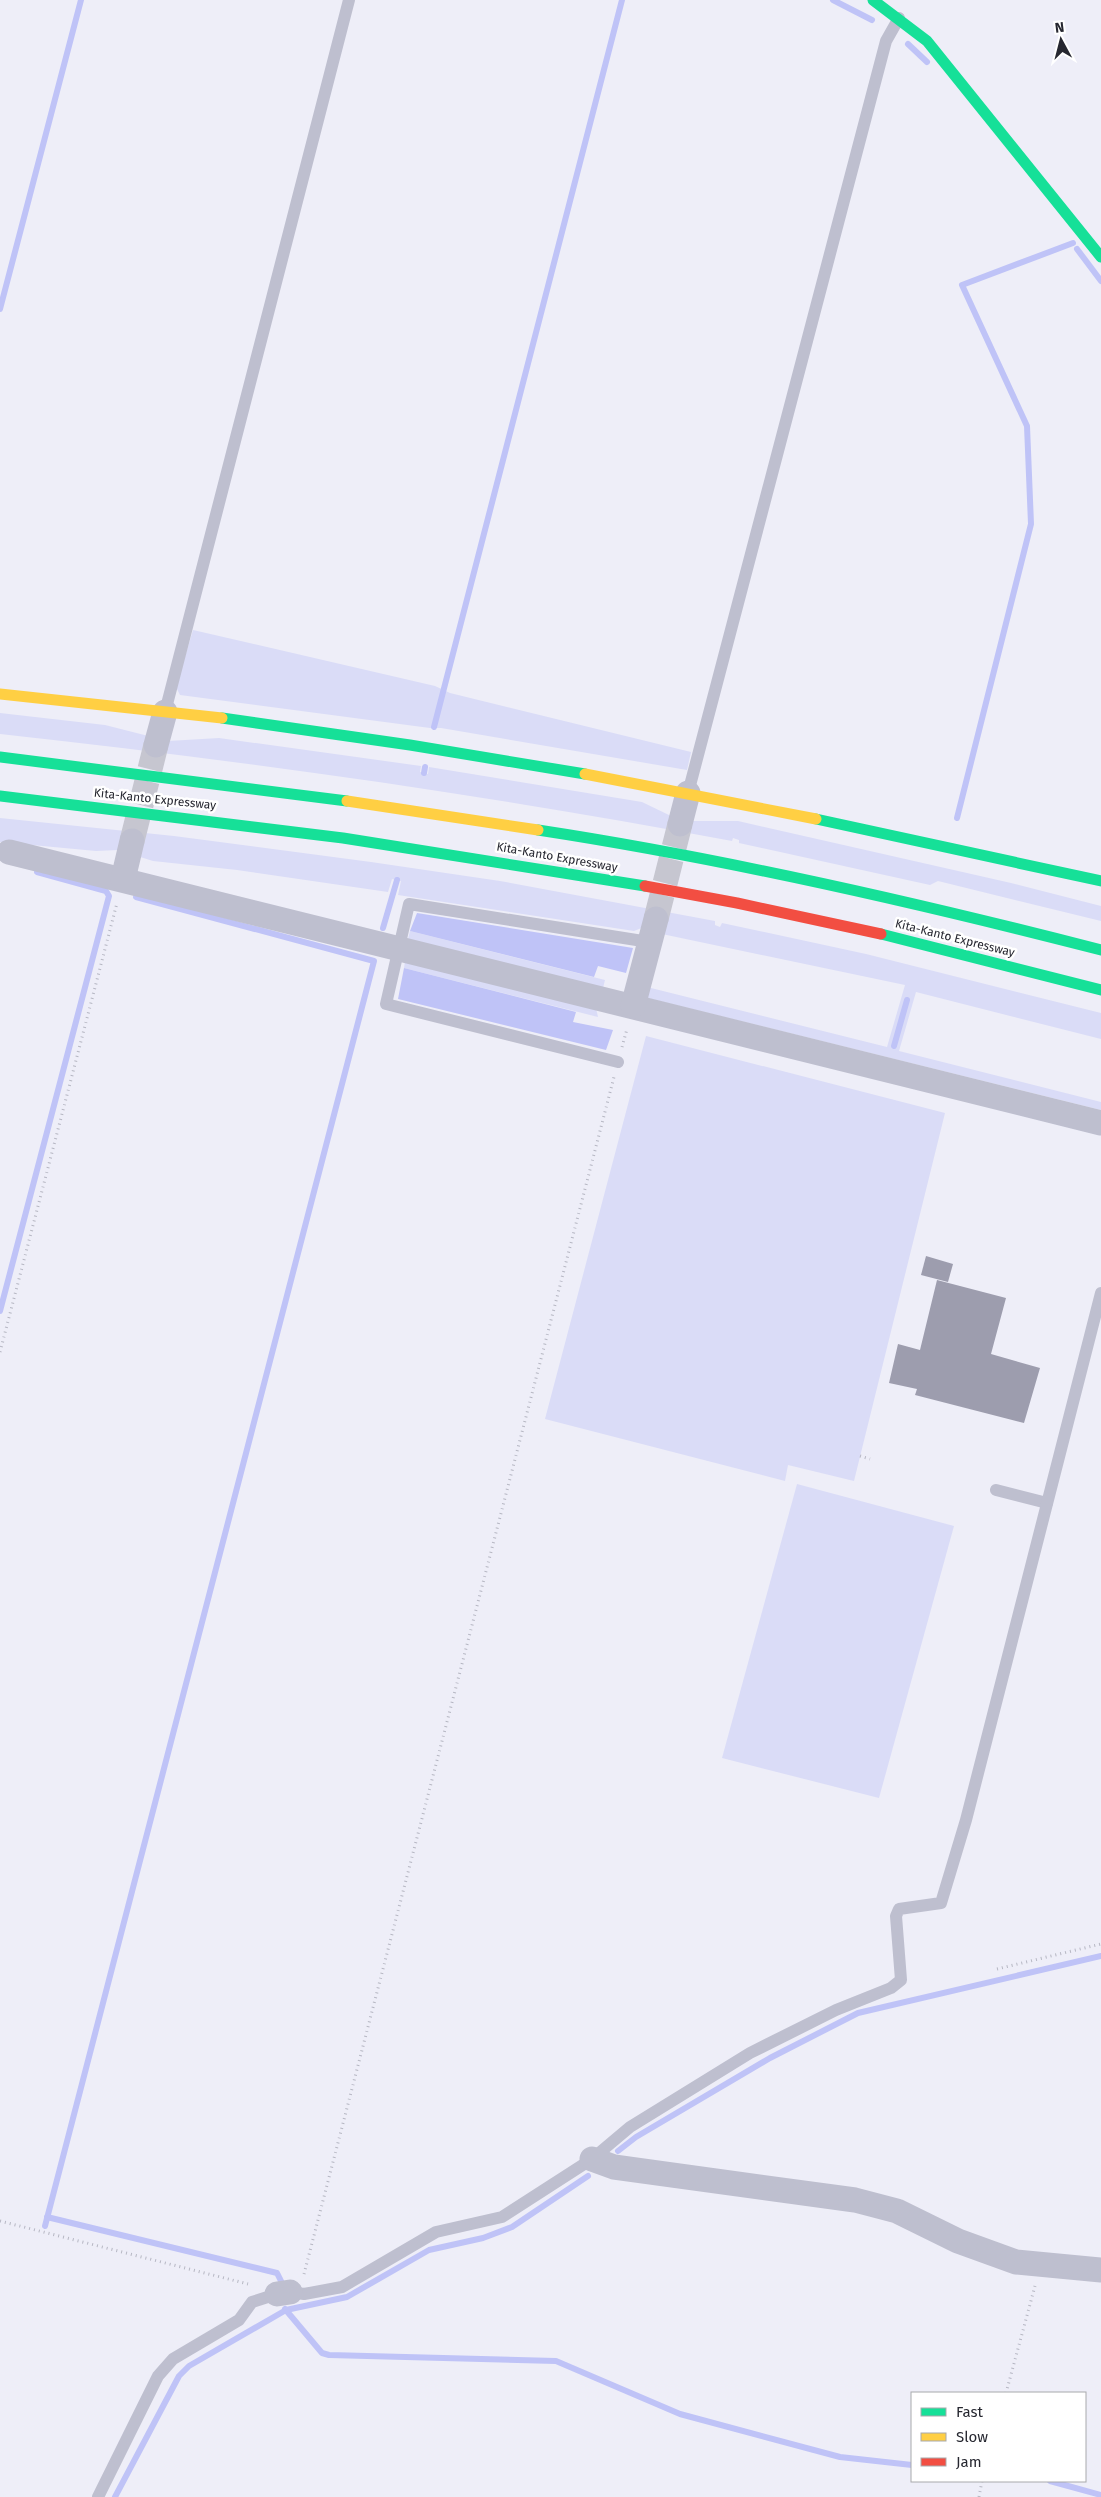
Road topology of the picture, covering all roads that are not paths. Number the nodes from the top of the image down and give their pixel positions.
1 (349, 0) edge
2 (873, 0) edge
3 (899, 18) junction
4 (1101, 257) edge
5 (0, 694) edge
6 (165, 712) junction
7 (156, 745) tunnel mouth
8 (0, 757) edge
9 (688, 793) junction
10 (0, 796) edge
11 (680, 824) tunnel mouth
12 (132, 841) tunnel mouth
13 (4, 851) edge
14 (123, 879) junction
15 (1101, 881) edge
16 (653, 930) joint
17 (400, 948) junction
18 (1101, 950) edge
19 (1101, 990) edge
20 (633, 1006) junction
21 (618, 1062) road end
22 (1101, 1123) edge
23 (1101, 1294) edge
24 (996, 1490) dead end
25 (1047, 1503) junction
26 (592, 2159) junction
27 (1101, 2270) edge
28 (98, 2497) edge

1 - 6 lane
2 - 3 main road
3 - 4 main road
3 - 9 lane
5 - 6 main road
6 - 7 street
6 - 9 main road
8 - 18 main road, Kita-Kanto Expressway
9 - 11 street
9 - 15 main road
10 - 19 main road, Kita-Kanto Expressway
12 - 14 street
13 - 14 street
14 - 17 street
16 - 17 lane
16 - 20 street
17 - 20 street
17 - 21 lane
20 - 22 street
23 - 25 lane
24 - 25 lane
25 - 26 lane
26 - 27 street
26 - 28 lane

